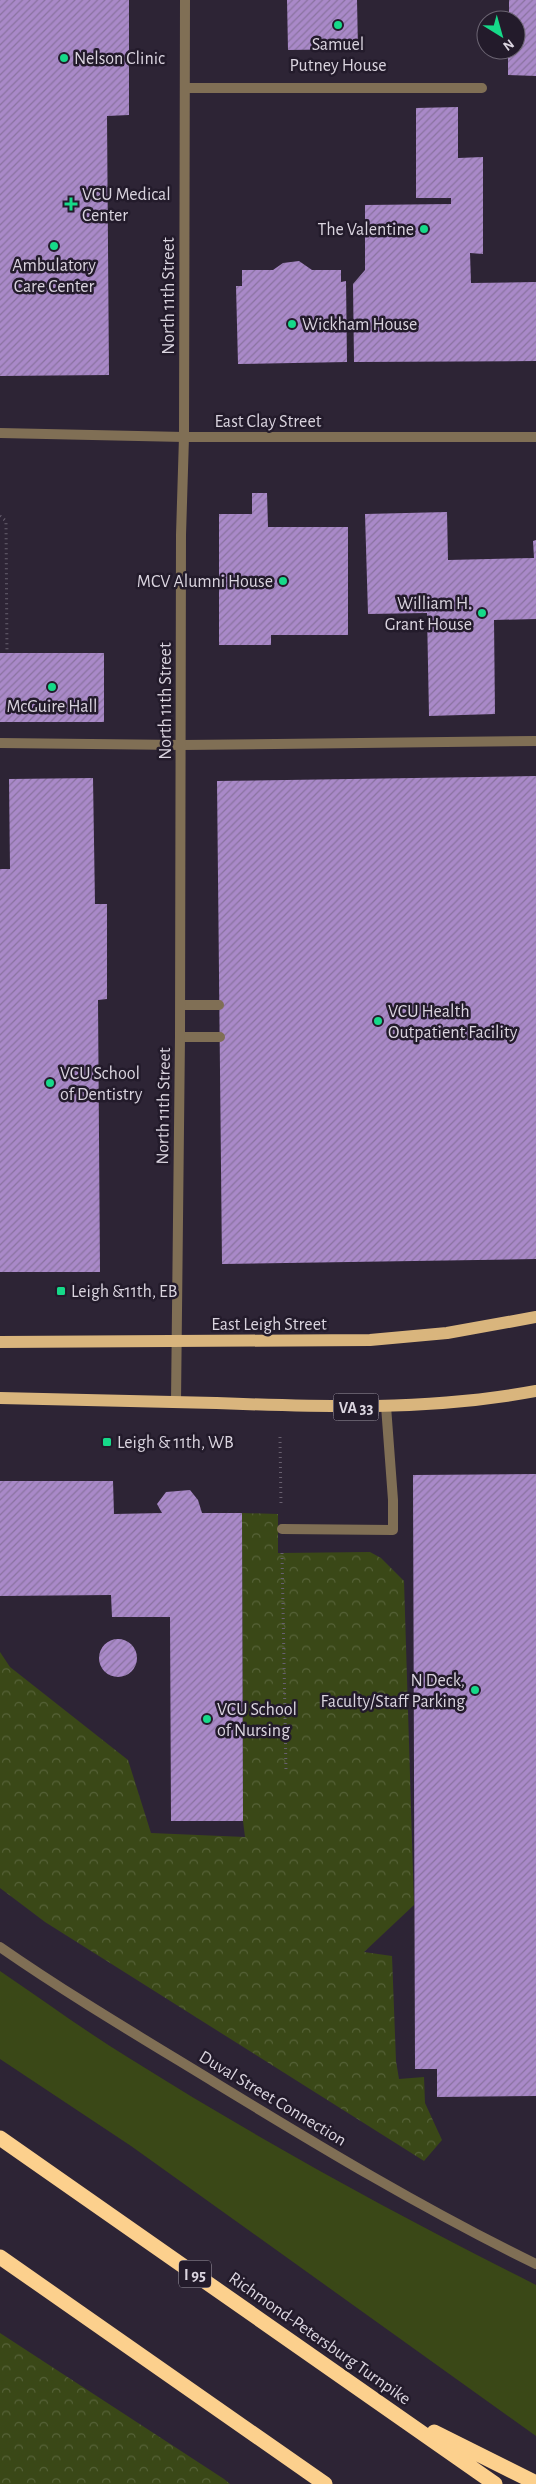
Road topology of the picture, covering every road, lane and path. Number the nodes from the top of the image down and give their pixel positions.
1 (185, 0) edge
2 (185, 88) junction
3 (482, 88) dead end
4 (0, 433) edge
5 (184, 437) junction
6 (536, 437) edge
7 (0, 516) edge
8 (7, 653) dead end
9 (536, 741) edge
10 (0, 743) edge
11 (182, 745) junction
12 (180, 1005) junction
13 (219, 1005) dead end
14 (180, 1037) junction
15 (220, 1037) dead end
16 (536, 1317) edge
17 (0, 1342) edge
18 (177, 1342) junction
19 (536, 1391) edge
20 (0, 1398) edge
21 (176, 1402) junction
22 (386, 1406) junction
23 (280, 1437) dead end
24 (282, 1529) junction
25 (286, 1771) dead end
26 (0, 1947) edge
27 (0, 2138) edge
28 (0, 2257) edge
29 (536, 2264) edge
30 (390, 2410) junction
31 (536, 2483) edge
32 (325, 2484) edge
33 (495, 2484) edge

1 - 2 street, North 11th Street
2 - 3 street
2 - 5 street, North 11th Street
4 - 5 street, East Clay Street
5 - 6 street, East Clay Street
5 - 11 street, North 11th Street
7 - 8 path
9 - 11 street
10 - 11 street
11 - 12 street, North 11th Street
12 - 13 street
12 - 14 street, North 11th Street
14 - 15 street
14 - 18 street, North 11th Street
16 - 18 main road, East Leigh Street
17 - 18 main road, East Leigh Street
18 - 21 street, North 11th Street
19 - 22 main road, VA 33
20 - 21 main road, VA 33
21 - 22 main road, VA 33
22 - 24 street
23 - 24 path
24 - 25 path
26 - 29 street, Duval Street Connection
27 - 30 highway, Richmond-Petersburg Turnpike / I 95
28 - 32 highway
30 - 31 highway
30 - 33 highway, Richmond-Petersburg Turnpike / I 95

